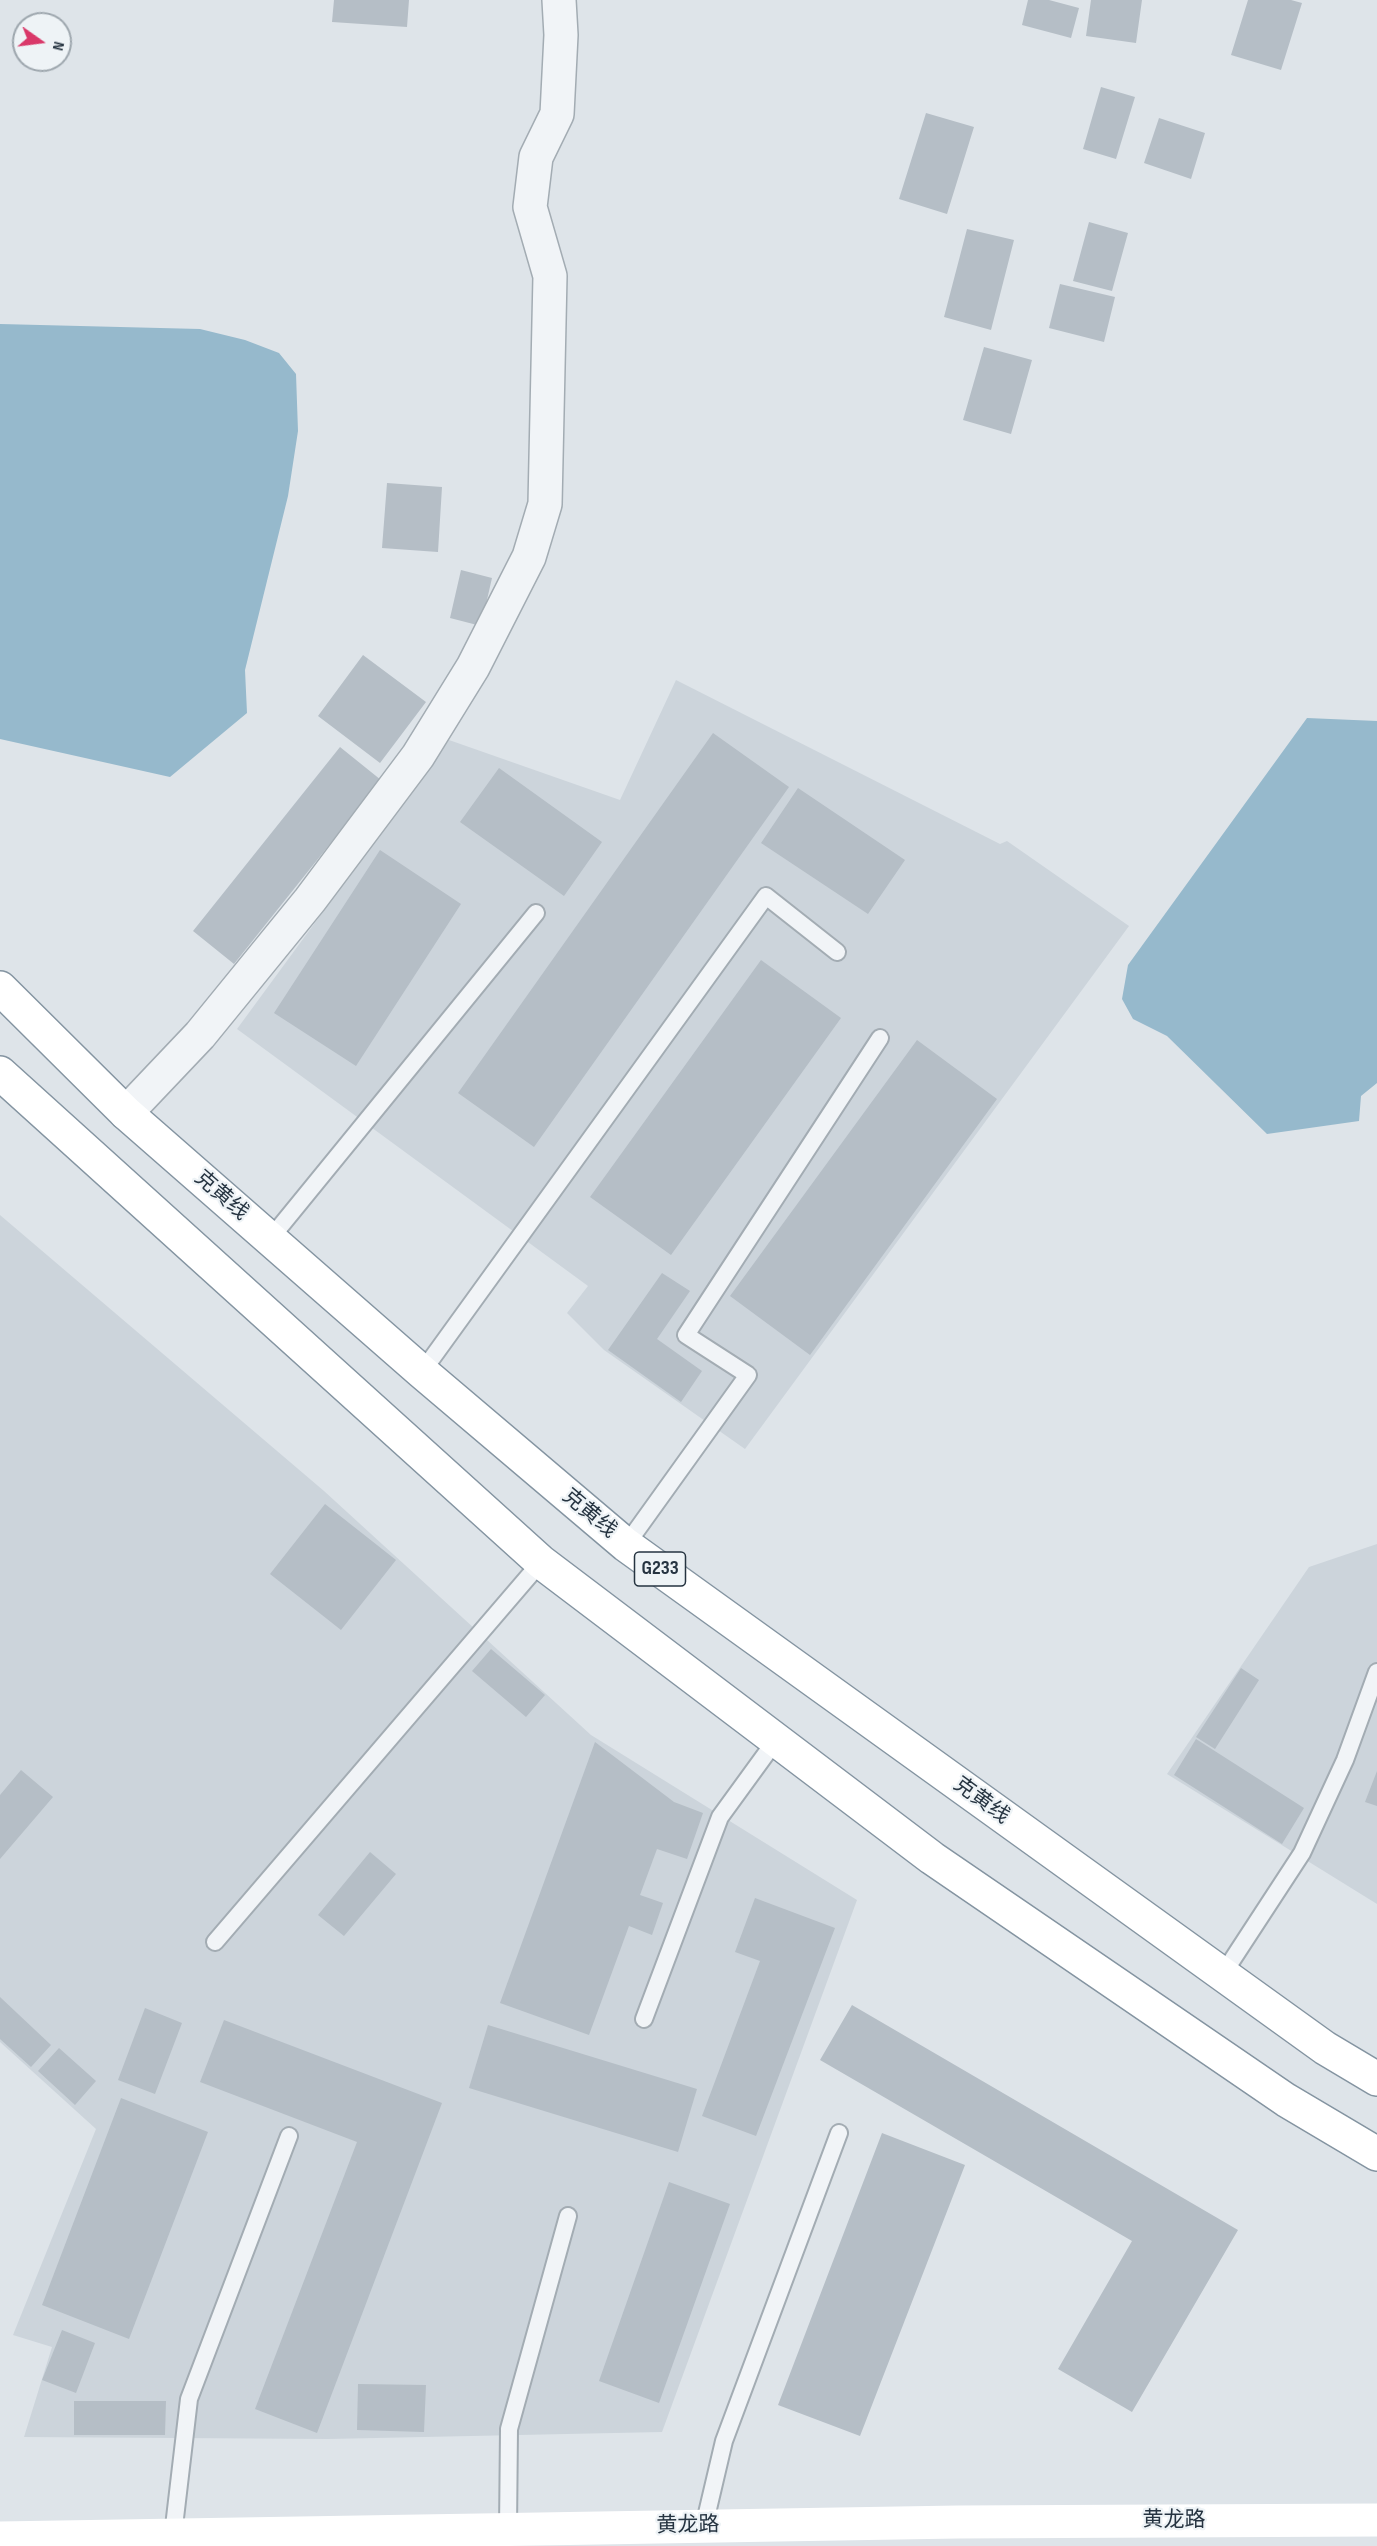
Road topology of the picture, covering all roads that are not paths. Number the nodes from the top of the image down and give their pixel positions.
1 (559, 0) edge
2 (536, 913) dead end
3 (837, 952) dead end
4 (0, 988) edge
5 (880, 1038) dead end
6 (0, 1073) edge
7 (126, 1113) junction
8 (270, 1239) junction
9 (422, 1372) junction
10 (626, 1545) junction
11 (541, 1562) junction
12 (1377, 1672) edge
13 (776, 1740) junction
14 (215, 1942) dead end
15 (1223, 1974) junction
16 (644, 2019) dead end
17 (1377, 2079) edge
18 (839, 2133) dead end
19 (289, 2136) dead end
20 (1377, 2154) edge
21 (568, 2216) dead end
22 (1377, 2520) edge
23 (704, 2526) junction
24 (508, 2529) junction
25 (173, 2535) junction
26 (0, 2538) edge
27 (457, 2538) edge
28 (54, 2541) edge

1 - 7 street
2 - 8 lane
3 - 9 lane
4 - 7 main road, 克黄线 / G233
5 - 10 lane
6 - 11 main road
7 - 8 main road, 克黄线 / G233
8 - 9 main road, 克黄线 / G233
9 - 10 main road, 克黄线 / G233
10 - 15 main road, 克黄线 / G233
11 - 13 main road
11 - 14 lane
12 - 15 lane
13 - 16 lane
13 - 20 main road
15 - 17 main road, 克黄线 / G233
18 - 23 lane
19 - 25 lane
21 - 24 lane
22 - 23 main road, 黄龙路
23 - 24 main road, 黄龙路
24 - 27 main road, 黄龙路
25 - 27 main road, 黄龙路
25 - 28 main road, 黄龙路
26 - 28 main road, 黄龙路

